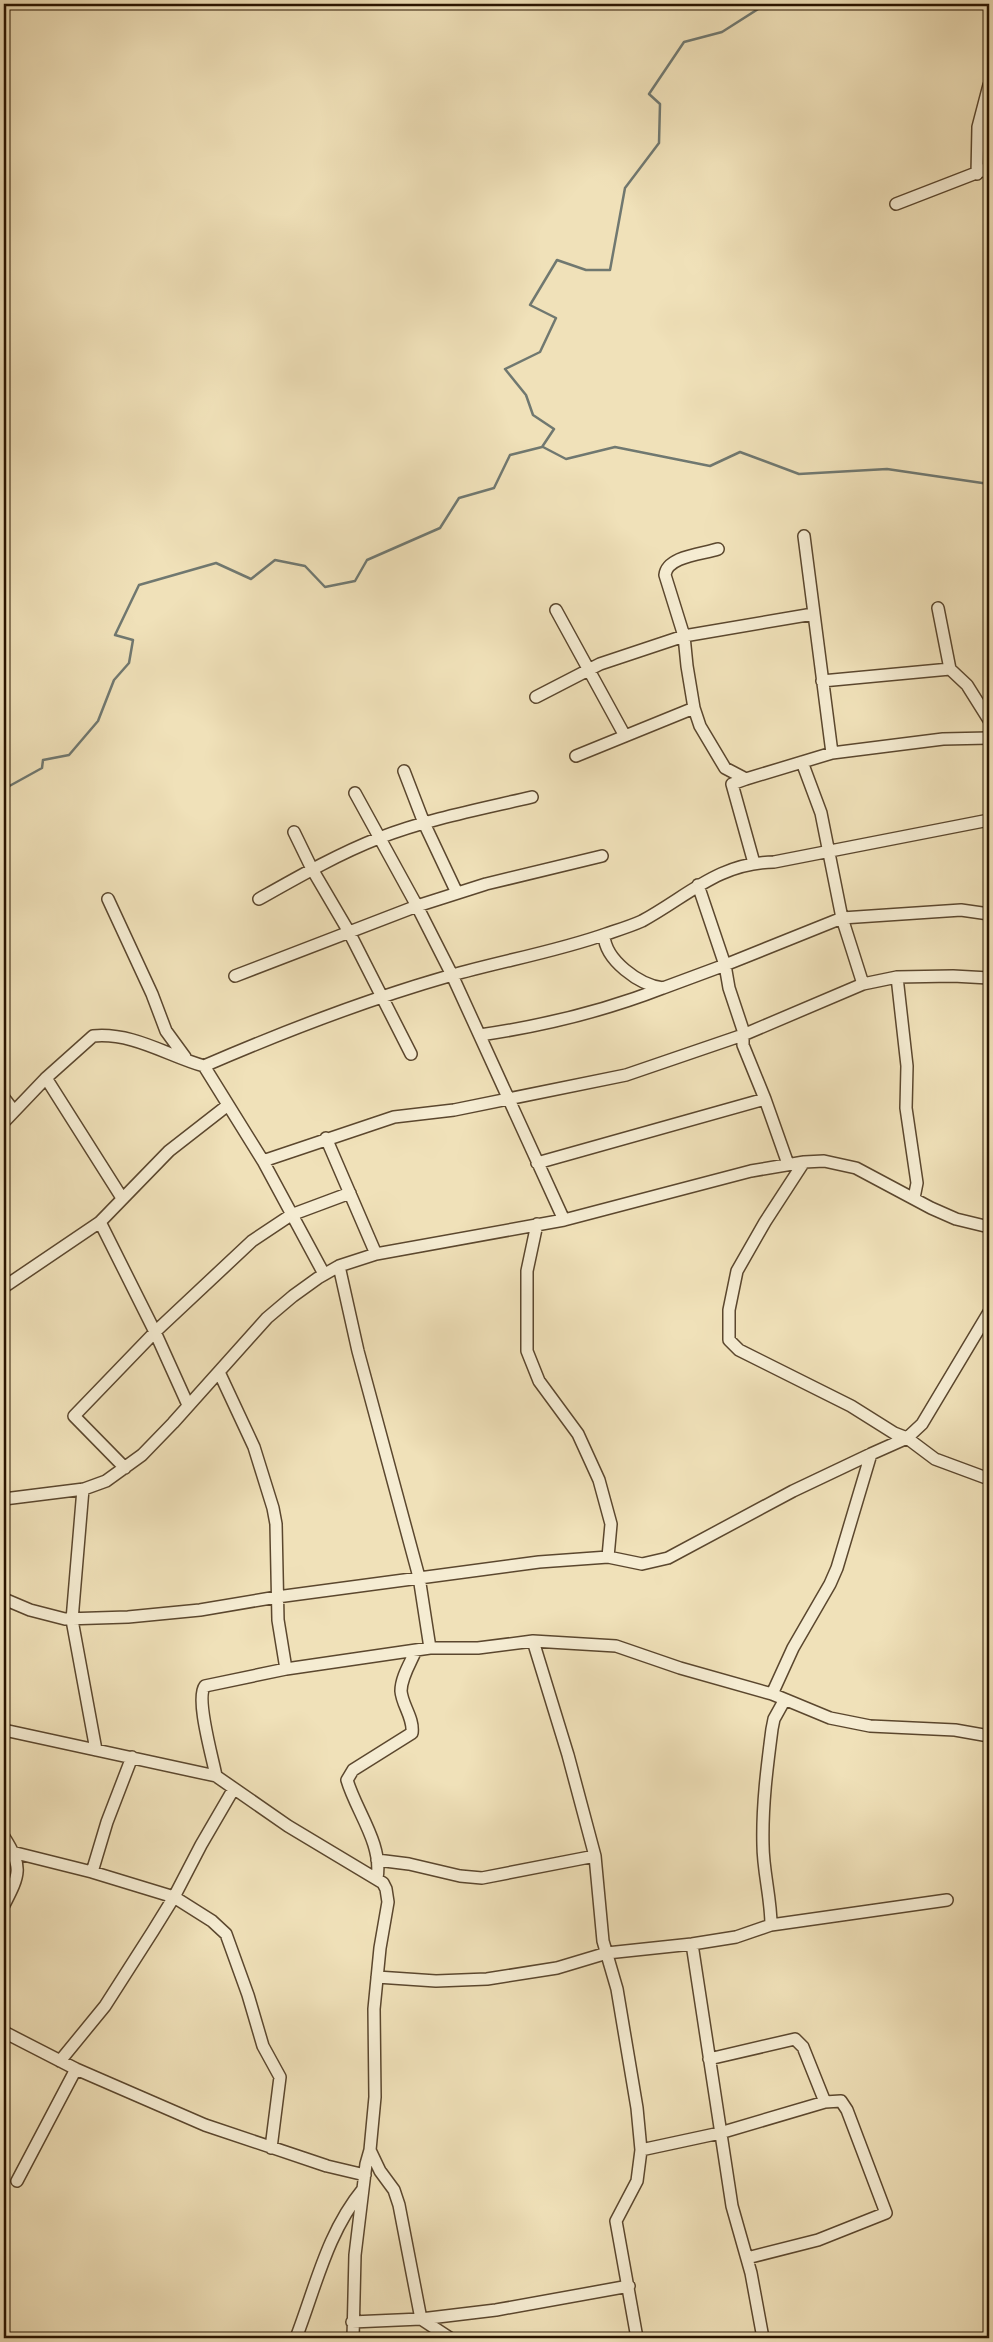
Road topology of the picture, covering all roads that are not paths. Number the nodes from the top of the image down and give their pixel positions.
1 (989, 85) edge
2 (989, 168) edge
3 (977, 174) junction
4 (896, 204) dead end
5 (804, 536) dead end
6 (718, 550) dead end
7 (938, 608) dead end
8 (556, 610) dead end
9 (813, 614) junction
10 (684, 636) junction
11 (589, 668) junction
12 (950, 668) junction
13 (822, 681) junction
14 (536, 697) dead end
15 (694, 708) junction
16 (989, 720) edge
17 (625, 736) junction
18 (989, 738) edge
19 (832, 753) junction
20 (576, 756) dead end
21 (802, 762) junction
22 (404, 771) dead end
23 (746, 779) junction
24 (355, 793) dead end
25 (532, 797) dead end
26 (989, 820) edge
27 (424, 823) junction
28 (294, 832) dead end
29 (379, 838) junction
30 (830, 851) junction
31 (602, 856) dead end
32 (754, 862) junction
33 (312, 870) junction
34 (698, 885) junction
35 (457, 893) junction
36 (108, 899) dead end
37 (259, 899) dead end
38 (417, 906) junction
39 (989, 914) edge
40 (842, 918) junction
41 (349, 932) junction
42 (604, 935) junction
43 (725, 966) junction
44 (452, 975) junction
45 (235, 976) dead end
46 (897, 977) junction
47 (989, 978) edge
48 (863, 984) junction
49 (663, 988) junction
50 (380, 996) junction
51 (743, 1035) junction
52 (480, 1036) junction
53 (411, 1054) dead end
54 (189, 1062) junction
55 (204, 1066) junction
56 (46, 1078) junction
57 (4, 1098) edge
58 (765, 1099) junction
59 (510, 1100) junction
60 (228, 1105) junction
61 (14, 1112) junction
62 (4, 1122) edge
63 (326, 1138) junction
64 (263, 1161) junction
65 (804, 1162) junction
66 (537, 1163) junction
67 (788, 1164) junction
68 (350, 1193) junction
69 (122, 1198) junction
70 (914, 1198) junction
71 (291, 1215) junction
72 (564, 1220) junction
73 (100, 1222) junction
74 (537, 1224) junction
75 (989, 1227) edge
76 (376, 1254) junction
77 (339, 1266) junction
78 (324, 1274) junction
79 (4, 1287) edge
80 (989, 1312) edge
81 (156, 1332) junction
82 (219, 1372) junction
83 (188, 1405) junction
84 (908, 1438) junction
85 (871, 1454) junction
86 (125, 1468) junction
87 (989, 1479) edge
88 (83, 1489) junction
89 (4, 1499) edge
90 (608, 1558) junction
91 (420, 1577) junction
92 (277, 1597) junction
93 (4, 1599) edge
94 (72, 1620) junction
95 (533, 1641) junction
96 (430, 1648) junction
97 (416, 1650) junction
98 (286, 1669) junction
99 (772, 1694) junction
100 (784, 1700) junction
101 (4, 1730) edge
102 (989, 1736) edge
103 (96, 1750) junction
104 (132, 1757) junction
105 (216, 1776) junction
106 (233, 1790) junction
107 (4, 1837) edge
108 (9, 1851) edge
109 (594, 1856) junction
110 (377, 1860) junction
111 (92, 1872) junction
112 (376, 1878) junction
113 (174, 1897) junction
114 (947, 1900) dead end
115 (4, 1905) edge
116 (771, 1925) junction
117 (692, 1944) junction
118 (607, 1953) junction
119 (377, 1977) junction
120 (4, 2032) edge
121 (709, 2059) junction
122 (60, 2061) junction
123 (76, 2069) junction
124 (825, 2102) junction
125 (720, 2133) junction
126 (271, 2148) junction
127 (370, 2150) junction
128 (641, 2150) junction
129 (364, 2175) junction
130 (17, 2181) dead end
131 (363, 2189) junction
132 (747, 2258) junction
133 (629, 2286) junction
134 (421, 2319) junction
135 (352, 2322) junction
136 (296, 2338) edge
137 (353, 2338) edge
138 (450, 2338) edge
139 (637, 2338) edge
140 (763, 2338) edge

1 - 3 street
2 - 3 street
3 - 4 street
5 - 9 street
6 - 10 street
7 - 12 street
8 - 11 street
9 - 10 street
9 - 13 street
10 - 11 street
10 - 15 street
11 - 14 street
11 - 17 street
12 - 13 street
12 - 16 street
13 - 19 street
15 - 17 street
15 - 23 street
17 - 20 street
18 - 19 street
19 - 21 street
21 - 23 street
21 - 30 street
22 - 27 street
23 - 32 street
24 - 29 street
25 - 27 street
26 - 30 street
27 - 29 street
27 - 35 street
28 - 33 street
29 - 33 street
29 - 38 street
30 - 32 street
30 - 40 street
31 - 35 street
32 - 34 street
33 - 37 street
33 - 41 street
34 - 42 street
34 - 43 street
35 - 38 street
36 - 54 street
38 - 41 street
38 - 44 street
39 - 40 street
40 - 43 street
40 - 48 street
41 - 45 street
41 - 50 street
42 - 44 street
42 - 49 street
43 - 49 street
43 - 51 street
44 - 50 street
44 - 52 street
46 - 47 street
46 - 48 street
46 - 70 street
48 - 51 street
49 - 52 street
50 - 53 street
50 - 55 street
51 - 58 street
51 - 59 street
52 - 59 street
54 - 55 street
54 - 56 street
55 - 60 street
56 - 61 street
56 - 69 street
57 - 61 street
58 - 66 street
58 - 67 street
59 - 63 street
59 - 66 street
60 - 64 street
60 - 69 street
61 - 62 street
63 - 64 street
63 - 68 street
64 - 71 street
65 - 67 street
65 - 70 street
65 - 84 street
66 - 72 street
67 - 72 street
68 - 71 street
68 - 76 street
69 - 73 street
70 - 75 street
71 - 78 street
71 - 81 street
72 - 74 street
73 - 79 street
73 - 81 street
74 - 76 street
74 - 90 street
76 - 77 street
77 - 78 street
77 - 91 street
78 - 82 street
80 - 84 street
81 - 83 street
81 - 86 street
82 - 83 street
82 - 92 street
83 - 86 street
84 - 85 street
84 - 87 street
85 - 90 street
85 - 99 street
86 - 88 street
88 - 89 street
88 - 94 street
90 - 91 street
91 - 92 street
91 - 96 street
92 - 94 street
92 - 98 street
93 - 94 street
94 - 103 street
95 - 96 street
95 - 99 street
95 - 109 street
96 - 97 street
97 - 98 street
97 - 110 street
98 - 105 street
99 - 100 street
100 - 102 street
100 - 116 street
101 - 103 street
103 - 104 street
104 - 105 street
104 - 111 street
105 - 106 street
106 - 112 street
106 - 113 street
107 - 108 street
108 - 111 street
108 - 115 street
109 - 110 street
109 - 118 street
110 - 112 street
111 - 113 street
112 - 119 street
113 - 122 street
113 - 126 street
114 - 116 street
116 - 117 street
117 - 118 street
117 - 121 street
118 - 119 street
118 - 128 street
119 - 127 street
120 - 122 street
121 - 124 street
121 - 125 street
122 - 123 street
123 - 126 street
123 - 130 street
124 - 125 street
124 - 132 street
125 - 128 street
125 - 132 street
126 - 129 street
127 - 129 street
127 - 134 street
128 - 133 street
129 - 131 street
131 - 135 street
131 - 136 street
132 - 140 street
133 - 134 street
133 - 139 street
134 - 135 street
134 - 138 street
135 - 137 street

